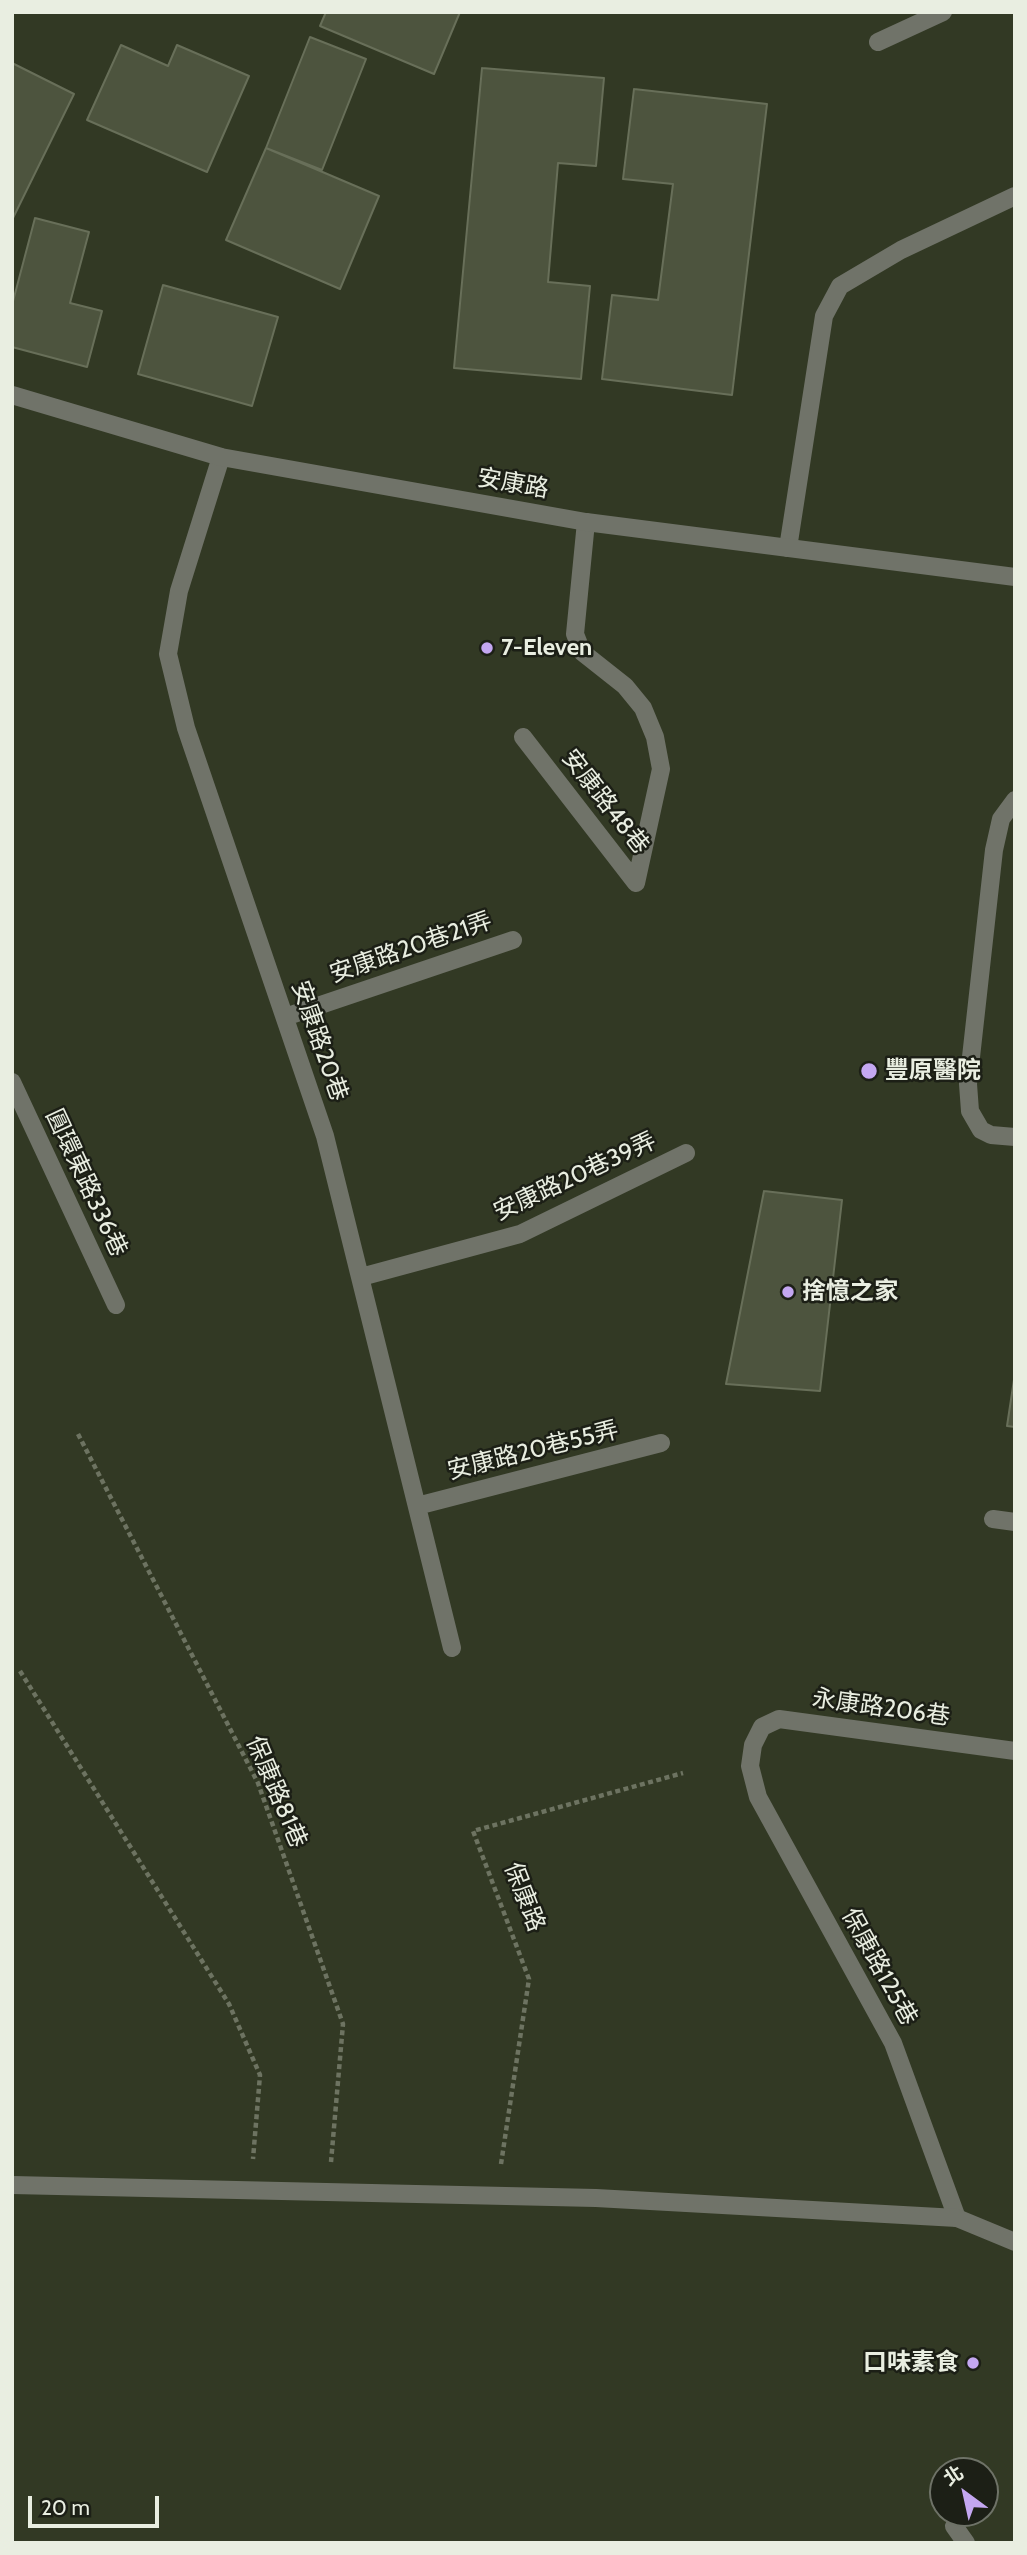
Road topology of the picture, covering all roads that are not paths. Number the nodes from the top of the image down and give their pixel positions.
1 (943, 12) edge
2 (878, 42) dead end
3 (1015, 196) edge
4 (12, 395) edge
5 (220, 457) junction
6 (586, 522) junction
7 (788, 548) junction
8 (1015, 577) edge
9 (523, 737) dead end
10 (1015, 800) edge
11 (513, 940) dead end
12 (285, 1017) junction
13 (12, 1082) edge
14 (1015, 1137) edge
15 (686, 1153) dead end
16 (361, 1277) junction
17 (116, 1305) dead end
18 (661, 1443) dead end
19 (417, 1506) junction
20 (993, 1519) dead end
21 (1015, 1522) edge
22 (452, 1648) dead end
23 (753, 1745) joint
24 (1015, 1751) edge
25 (12, 2185) edge
26 (957, 2218) junction
27 (1015, 2242) edge
28 (955, 2527) edge
29 (966, 2543) edge

1 - 2 street
3 - 7 street
4 - 5 street, 安康路
5 - 6 street, 安康路
5 - 12 street, 安康路20巷
6 - 7 street, 安康路
6 - 9 street, 安康路48巷
7 - 8 street, 安康路
10 - 14 street
11 - 12 street, 安康路20巷21弄
12 - 16 street, 安康路20巷
13 - 17 street, 圓環東路336巷
15 - 16 street, 安康路20巷39弄
16 - 19 street, 安康路20巷
18 - 19 street, 安康路20巷55弄
19 - 22 street, 安康路20巷
20 - 21 street
23 - 24 street, 永康路206巷
23 - 26 street, 保康路125巷
25 - 26 street
26 - 27 street
28 - 29 street

